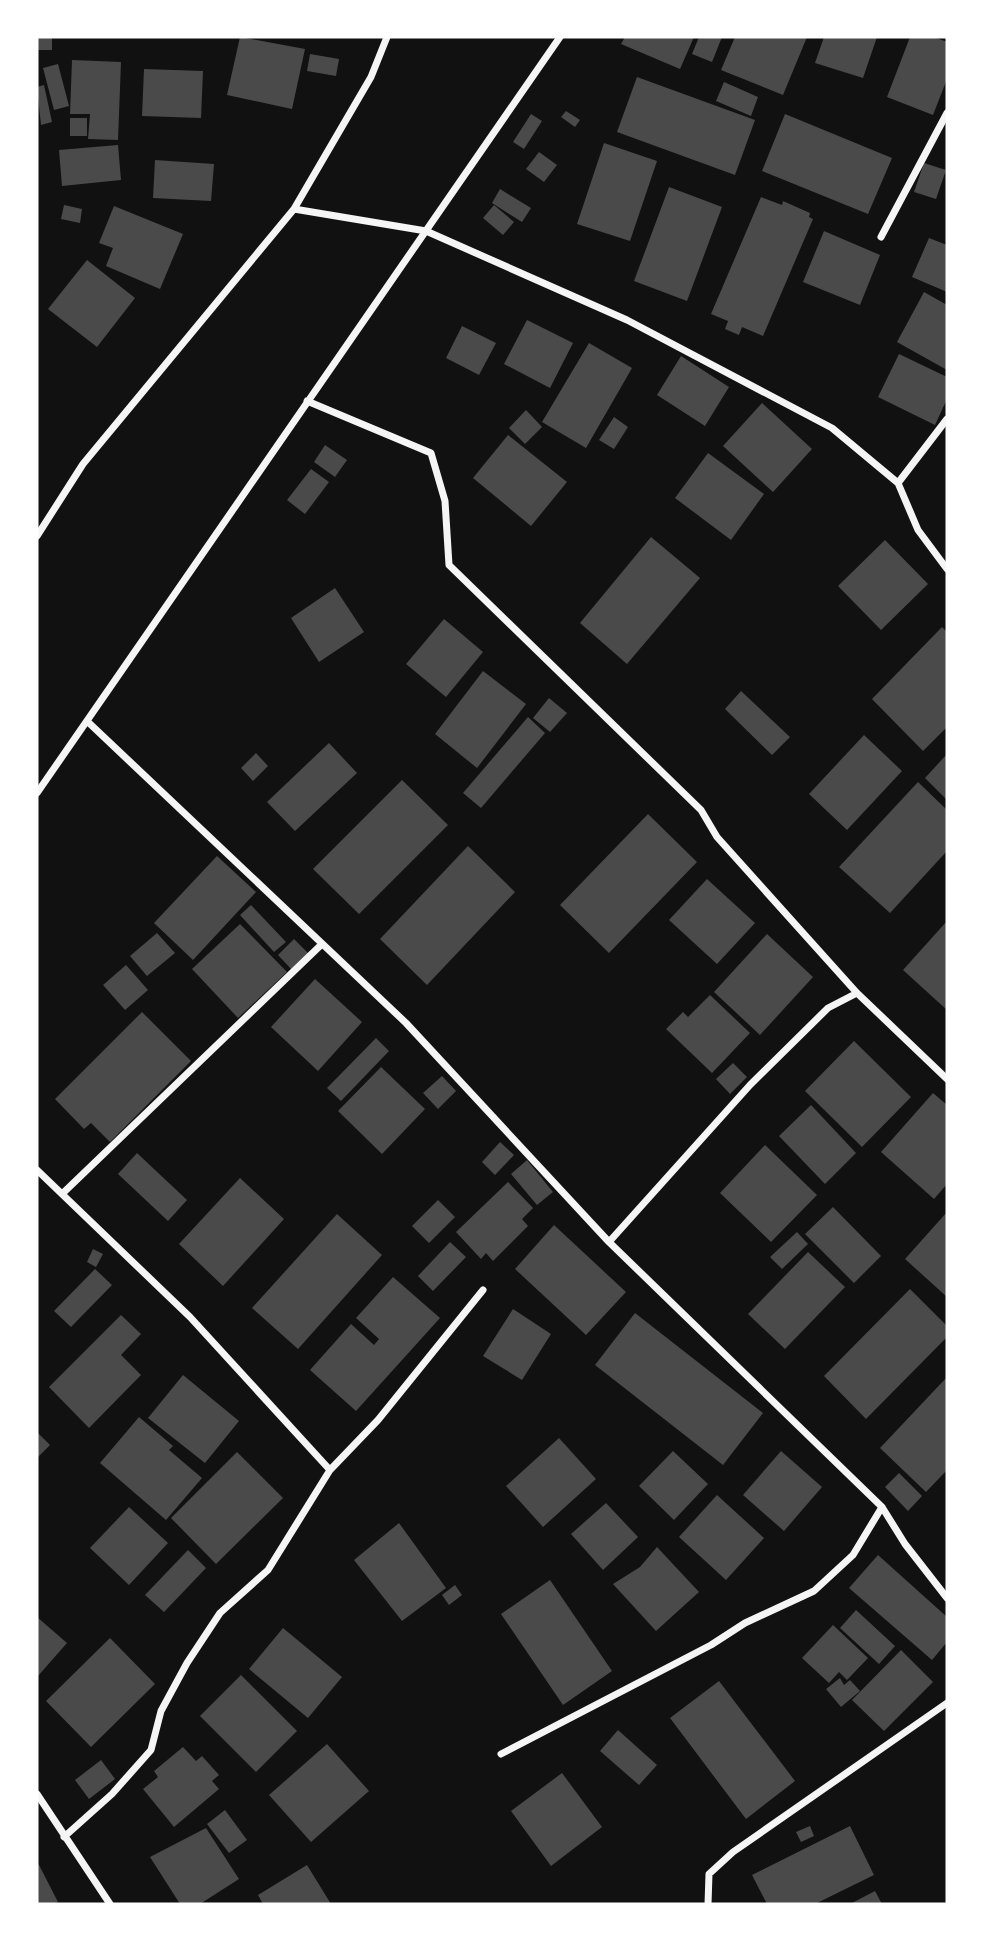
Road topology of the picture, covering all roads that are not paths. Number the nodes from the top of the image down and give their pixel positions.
1 (387, 37) edge
2 (560, 37) edge
3 (947, 113) edge
4 (294, 209) junction
5 (426, 231) junction
6 (881, 237) dead end
7 (307, 401) junction
8 (947, 419) edge
9 (898, 483) junction
10 (37, 536) edge
11 (947, 569) edge
12 (88, 722) junction
13 (37, 793) edge
14 (322, 944) junction
15 (857, 993) junction
16 (947, 1079) edge
17 (37, 1170) edge
18 (62, 1194) junction
19 (609, 1242) junction
20 (483, 1290) dead end
21 (330, 1470) junction
22 (882, 1507) junction
23 (947, 1598) edge
24 (947, 1703) edge
25 (501, 1754) dead end
26 (37, 1794) edge
27 (64, 1837) junction
28 (110, 1904) edge
29 (708, 1904) edge

1 - 4 street
2 - 5 street
3 - 6 street
4 - 5 street
4 - 10 street
5 - 7 street
5 - 9 street
7 - 12 street
7 - 15 street
8 - 9 street
9 - 11 street
12 - 13 street
12 - 14 street
14 - 18 street
14 - 19 street
15 - 16 street
15 - 19 street
17 - 18 street
18 - 21 street
19 - 22 street
20 - 21 street
21 - 27 street
22 - 23 street
22 - 25 street
24 - 29 street
26 - 27 street
27 - 28 street

